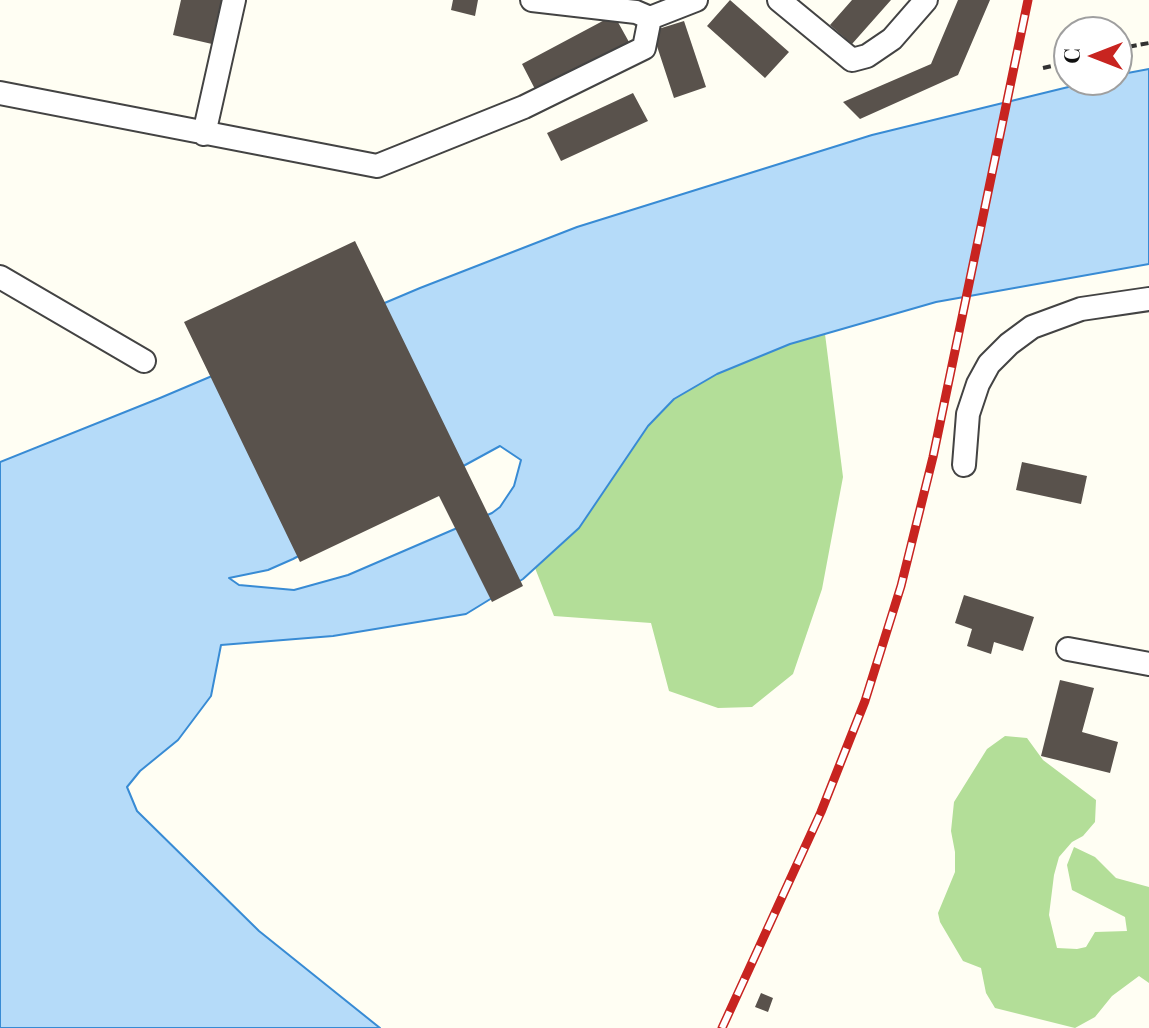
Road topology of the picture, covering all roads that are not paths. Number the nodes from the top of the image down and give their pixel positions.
1 (234, 0) edge
2 (532, 0) edge
3 (696, 0) edge
4 (779, 0) edge
5 (926, 0) edge
6 (650, 18) junction
7 (0, 93) edge
8 (204, 134) junction
9 (0, 277) edge
10 (1149, 299) edge
11 (144, 361) dead end
12 (964, 465) dead end
13 (1068, 649) dead end
14 (1149, 664) edge

1 - 8 lane
2 - 6 lane
3 - 6 lane
4 - 5 lane
6 - 8 lane
7 - 8 lane
9 - 11 lane
10 - 12 lane
13 - 14 lane

